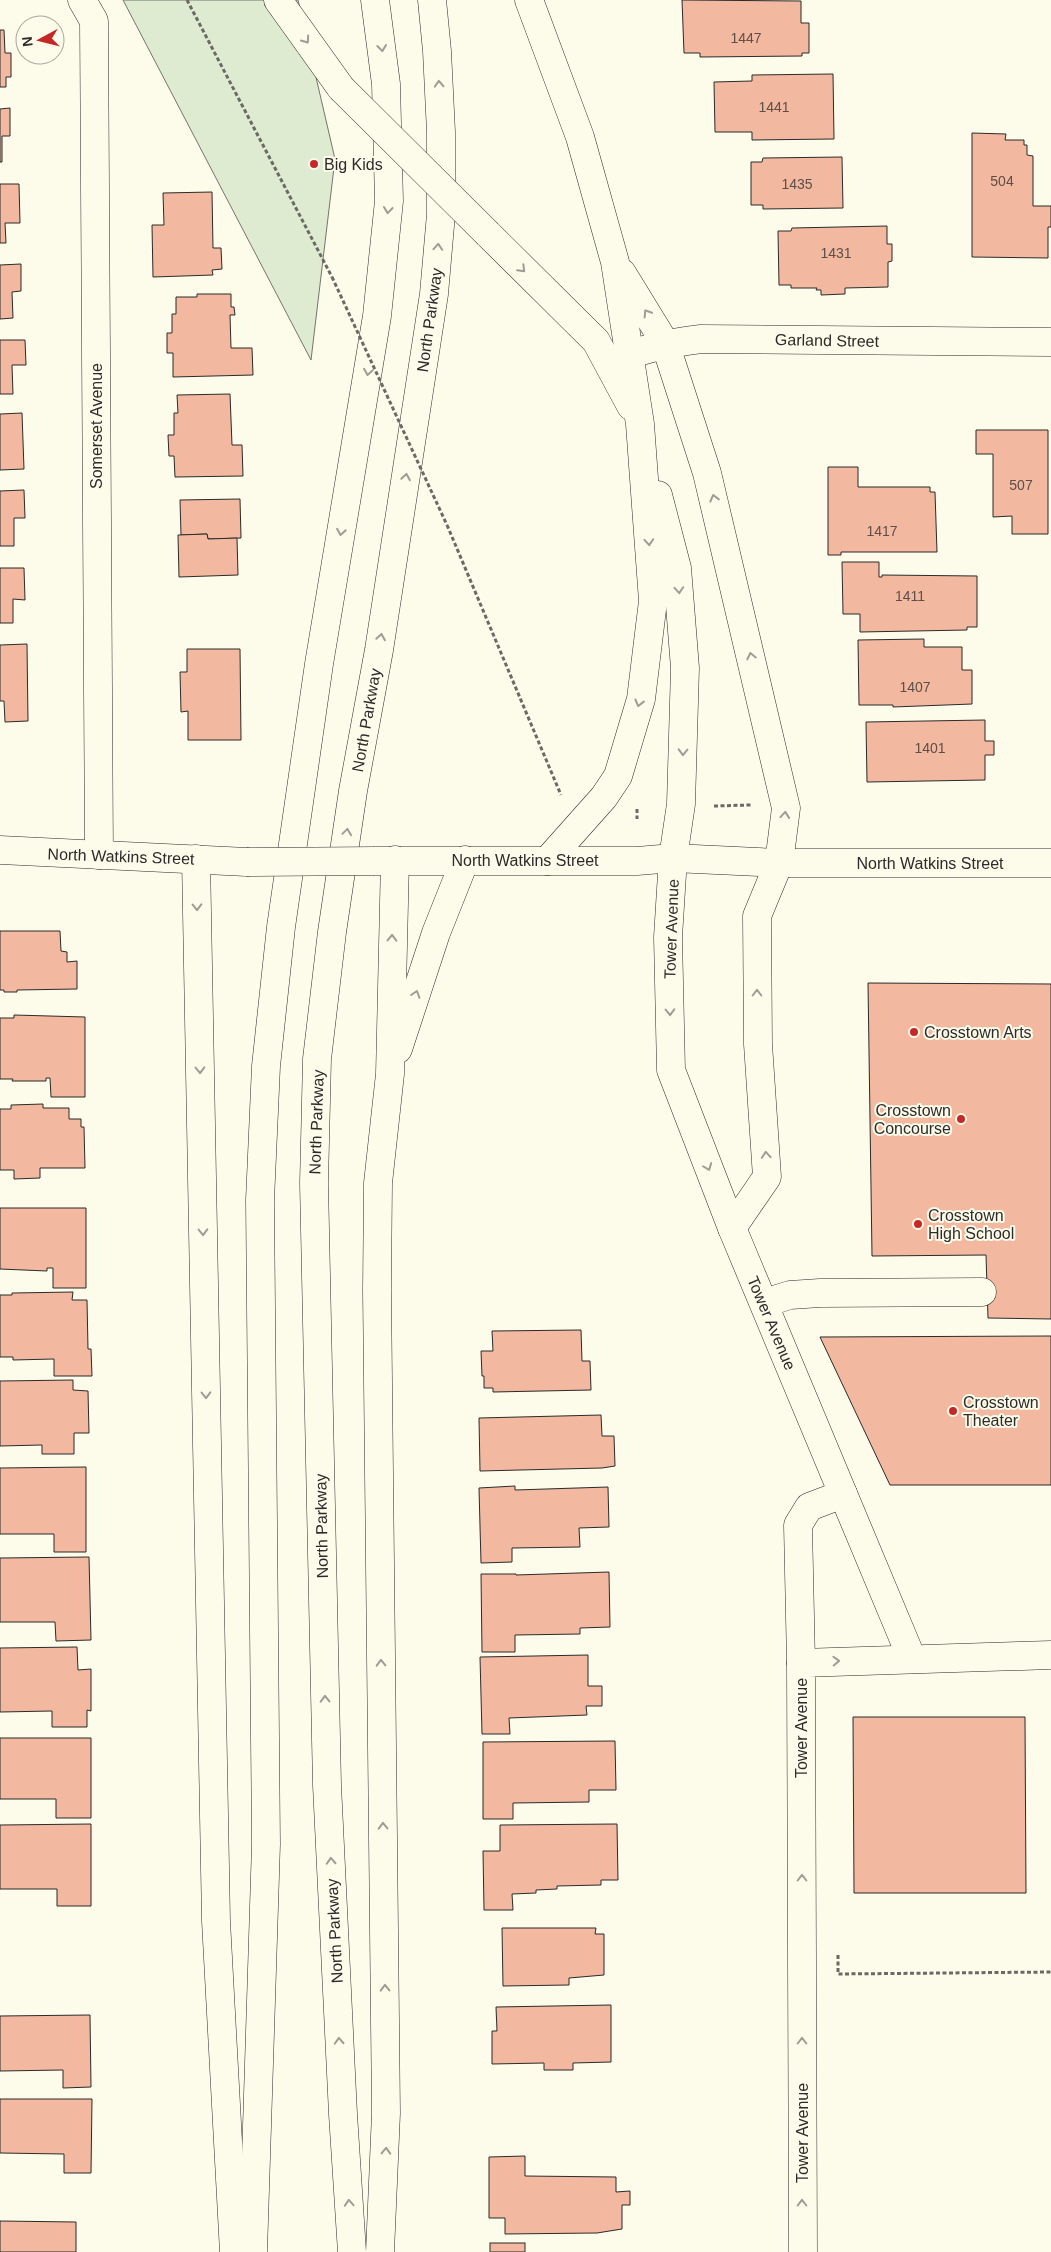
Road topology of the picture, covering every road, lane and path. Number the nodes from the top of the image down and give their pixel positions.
1 (82, 0) edge
2 (187, 0) edge
3 (278, 0) edge
4 (375, 0) edge
5 (432, 0) edge
6 (529, 0) edge
7 (615, 262) junction
8 (1051, 342) edge
9 (665, 343) junction
10 (618, 358) junction
11 (640, 424) junction
12 (561, 795) dead end
13 (706, 806) dead end
14 (757, 806) dead end
15 (0, 850) edge
16 (99, 855) junction
17 (673, 858) junction
18 (196, 859) junction
19 (465, 860) junction
20 (385, 861) junction
21 (547, 861) junction
22 (779, 863) junction
23 (1051, 863) edge
24 (390, 1074) junction
25 (732, 1228) junction
26 (982, 1292) dead end
27 (764, 1303) junction
28 (843, 1494) junction
29 (1051, 1655) edge
30 (912, 1659) junction
31 (801, 1663) junction
32 (838, 1945) dead end
33 (1051, 1972) edge
34 (234, 2252) edge
35 (253, 2252) edge
36 (352, 2252) edge
37 (380, 2252) edge
38 (803, 2252) edge

1 - 16 main road, Somerset Avenue
2 - 12 path, bridge
3 -> 10 main road, bridge
4 -> 35 main road
36 -> 5 main road, North Parkway
6 - 7 main road
9 -> 7 main road
7 - 10 main road
8 - 9 main road, Garland Street
9 - 10 main road, Garland Street
22 -> 9 main road
10 - 11 main road
11 -> 17 main road, Tower Avenue
11 -> 21 main road
13 - 14 path
15 - 16 main road, North Watkins Street
16 - 18 main road, North Watkins Street
17 - 21 main road, North Watkins Street
17 - 22 main road, North Watkins Street
17 -> 25 main road, Tower Avenue
18 - 20 main road, North Watkins Street, bridge
18 -> 34 main road
19 - 20 main road, North Watkins Street
19 - 21 main road, North Watkins Street
24 -> 19 main road
24 -> 20 main road
22 - 23 main road, North Watkins Street
25 -> 22 main road
37 -> 24 main road
25 - 27 main road, Tower Avenue
26 - 27 main road
27 - 28 main road, Tower Avenue
28 - 30 main road, Tower Avenue
28 - 31 main road
29 - 30 main road
31 -> 30 main road, Tower Avenue
38 -> 31 main road, Tower Avenue
32 - 33 path

